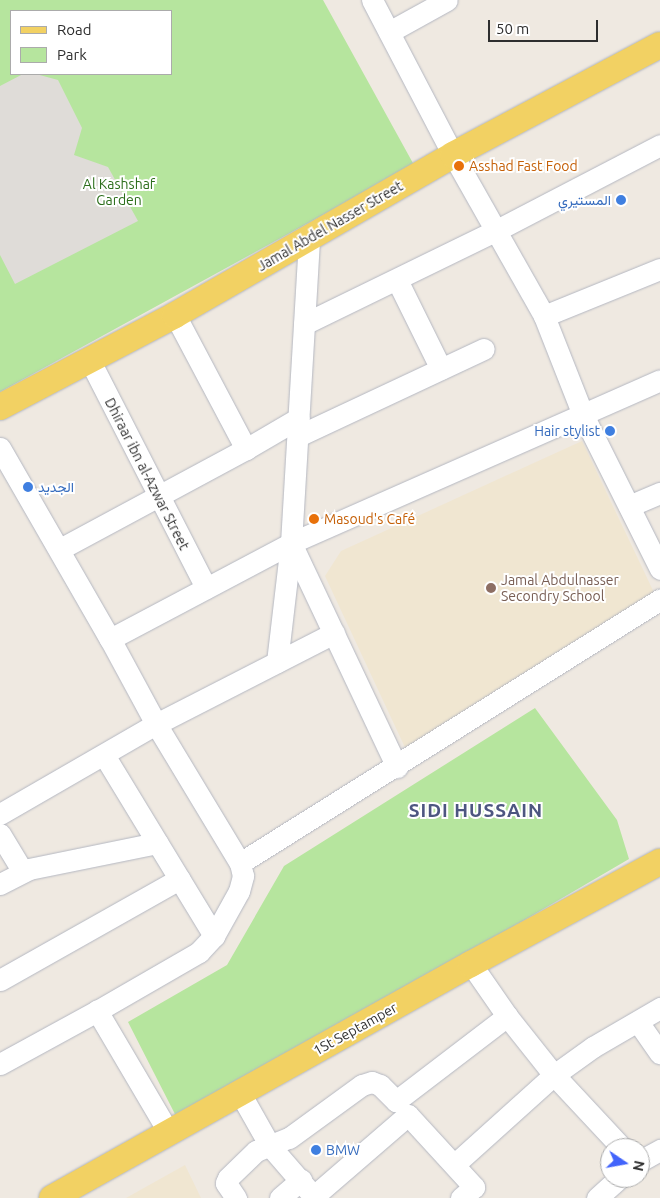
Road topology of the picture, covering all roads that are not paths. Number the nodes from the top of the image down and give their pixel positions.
1 (372, 0) edge
2 (447, 0) edge
3 (389, 32) junction
4 (660, 45) edge
5 (660, 145) edge
6 (453, 155) junction
7 (497, 230) junction
8 (309, 239) junction
9 (660, 269) edge
10 (397, 280) junction
11 (175, 316) junction
12 (544, 316) junction
13 (304, 324) junction
14 (484, 349) dead end
15 (89, 359) junction
16 (441, 369) junction
17 (660, 380) edge
18 (0, 407) edge
19 (583, 415) junction
20 (298, 427) junction
21 (0, 448) edge
22 (246, 449) junction
23 (660, 492) edge
24 (159, 496) junction
25 (629, 506) junction
26 (291, 542) junction
27 (60, 549) junction
28 (660, 569) edge
29 (206, 588) junction
30 (660, 600) edge
31 (334, 633) junction
32 (110, 639) junction
33 (277, 662) junction
34 (156, 724) junction
35 (104, 755) junction
36 (397, 767) junction
37 (0, 814) edge
38 (0, 834) edge
39 (157, 843) junction
40 (660, 862) edge
41 (240, 863) junction
42 (23, 872) junction
43 (179, 879) junction
44 (0, 884) edge
45 (214, 936) junction
46 (471, 964) junction
47 (0, 980) edge
48 (660, 1008) edge
49 (97, 1011) junction
50 (507, 1016) junction
51 (638, 1022) junction
52 (660, 1053) edge
53 (0, 1064) edge
54 (554, 1075) junction
55 (240, 1093) junction
56 (402, 1108) junction
57 (169, 1133) junction
58 (613, 1138) edge
59 (270, 1146) junction
60 (455, 1164) junction
61 (608, 1188) edge
62 (310, 1192) edge
63 (473, 1194) edge
64 (52, 1198) edge
65 (236, 1198) edge
66 (280, 1198) edge
67 (597, 1198) edge

1 - 3 street
2 - 3 street
3 - 6 street
4 - 6 main road, Jamal Abdel Nasser Street
5 - 7 street
6 - 7 street
6 - 8 main road, Jamal Abdel Nasser Street
7 - 10 street
7 - 12 street
8 - 11 main road, Jamal Abdel Nasser Street
8 - 13 street
9 - 12 street
10 - 13 street
10 - 16 street
11 - 15 main road, Jamal Abdel Nasser Street
11 - 22 street
12 - 19 street
13 - 20 street
14 - 16 street
15 - 18 main road, Jamal Abdel Nasser Street
15 - 24 street, Dhiraar ibn al-Azwar Street
16 - 20 street
17 - 19 street
19 - 25 street
19 - 26 street
20 - 22 street
20 - 26 street
21 - 27 street
22 - 24 street
23 - 25 street
24 - 27 street
24 - 29 street, Dhiraar ibn al-Azwar Street
25 - 28 street
26 - 29 street
26 - 31 street
26 - 33 street
27 - 32 street
29 - 32 street
30 - 36 street
31 - 33 street
31 - 36 street
32 - 34 street
33 - 34 street
34 - 35 street
34 - 41 street
35 - 37 street
35 - 39 street
36 - 41 street
38 - 42 street
39 - 42 street
39 - 43 street
40 - 46 main road, 1St Septamper
41 - 45 street
42 - 44 street
43 - 45 street
43 - 47 street
45 - 49 street
46 - 50 street
46 - 55 main road, 1St Septamper
48 - 51 street
49 - 53 street
49 - 57 street
50 - 54 street
50 - 56 street
51 - 52 street
51 - 54 street
54 - 58 street
54 - 60 street
55 - 57 main road, 1St Septamper
55 - 59 street
56 - 59 street
56 - 60 street
56 - 62 street
57 - 64 main road, 1St Septamper
59 - 62 street
59 - 65 street
60 - 63 street
61 - 67 street
62 - 66 street

